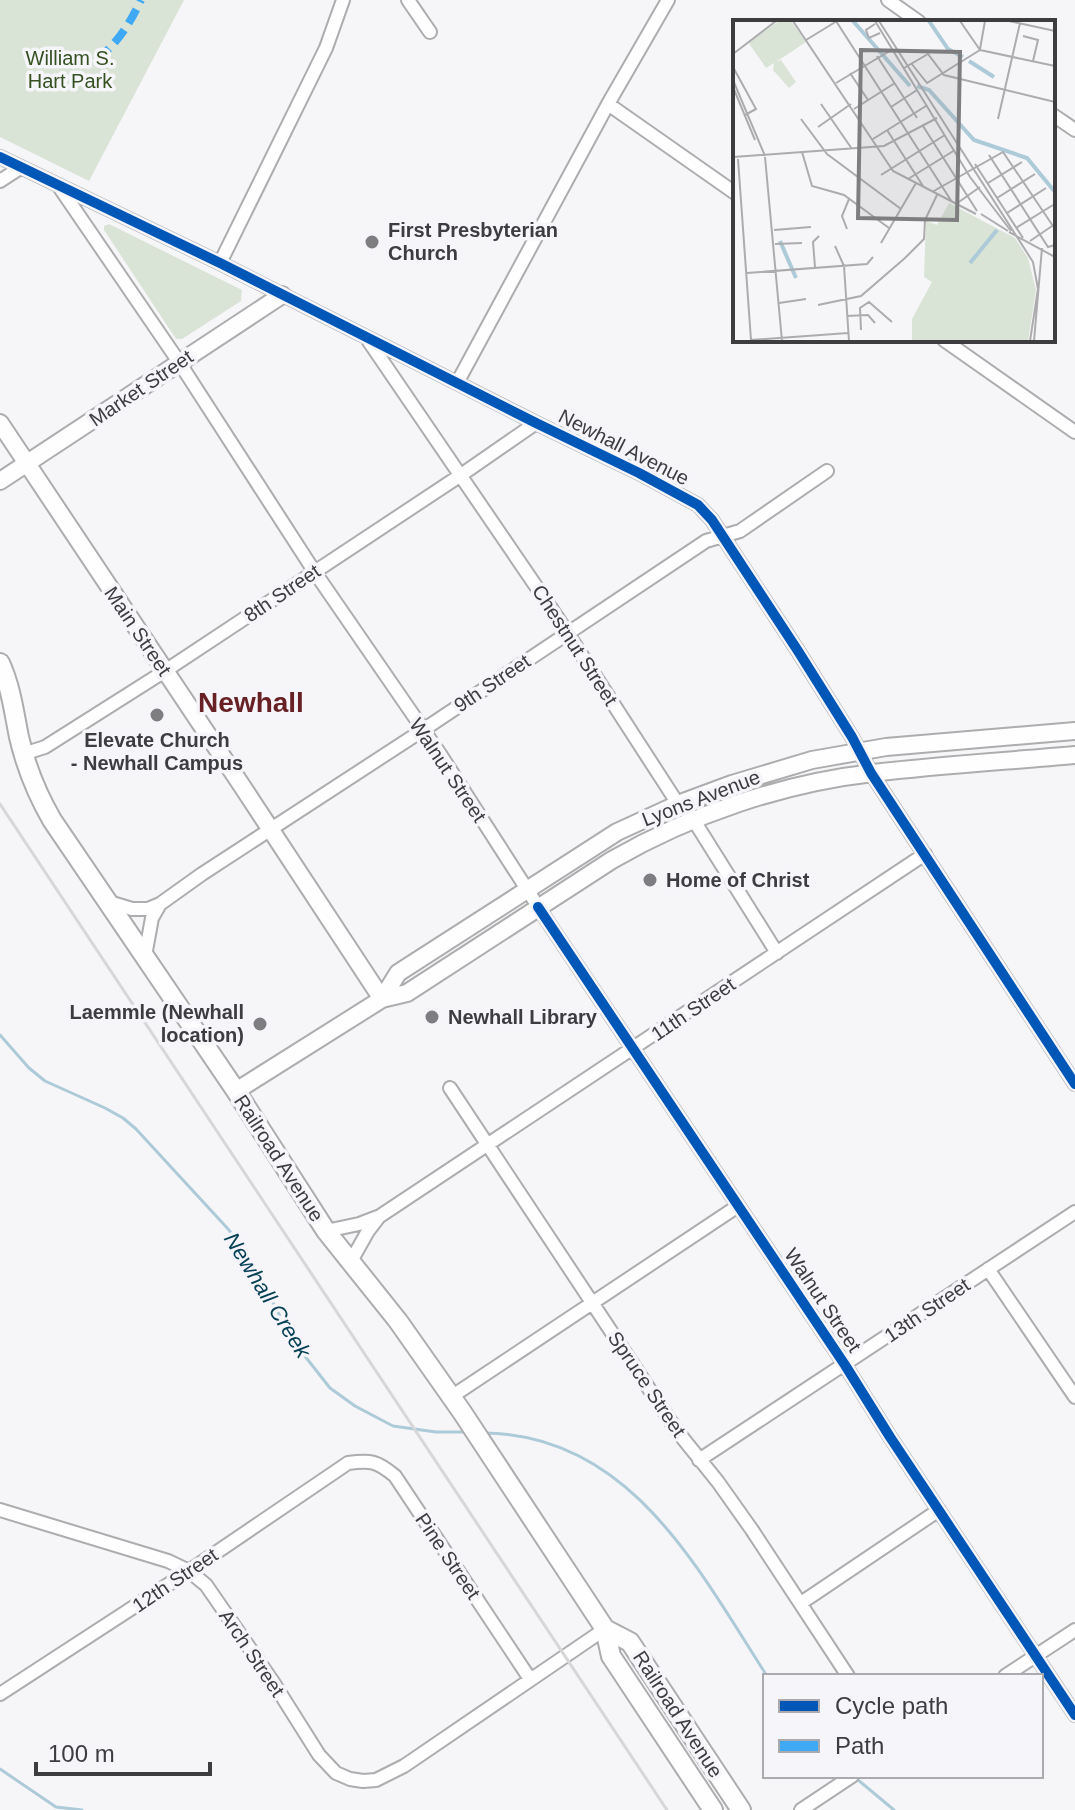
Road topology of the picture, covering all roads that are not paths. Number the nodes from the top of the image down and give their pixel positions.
1 (343, 0) edge
2 (408, 0) edge
3 (668, 0) edge
4 (888, 0) edge
5 (916, 20) edge
6 (430, 32) dead end
7 (608, 104) junction
8 (1055, 116) edge
9 (1075, 130) edge
10 (0, 157) edge
11 (20, 168) junction
12 (0, 181) edge
13 (58, 185) junction
14 (733, 192) edge
15 (220, 263) junction
16 (282, 295) junction
17 (368, 339) junction
18 (947, 342) edge
19 (179, 362) junction
20 (457, 383) junction
21 (0, 423) edge
22 (536, 423) junction
23 (1075, 432) edge
24 (27, 464) junction
25 (827, 471) dead end
26 (461, 475) junction
27 (0, 481) edge
28 (723, 536) junction
29 (314, 571) junction
30 (566, 633) junction
31 (0, 663) edge
32 (165, 671) junction
33 (423, 730) junction
34 (1075, 731) edge
35 (860, 751) junction
36 (23, 754) junction
37 (1075, 755) edge
38 (871, 773) junction
39 (678, 804) junction
40 (693, 819) junction
41 (271, 830) junction
42 (925, 854) junction
43 (527, 889) junction
44 (109, 902) junction
45 (160, 904) junction
46 (538, 907) junction
47 (777, 953) junction
48 (145, 956) junction
49 (382, 999) junction
50 (633, 1049) junction
51 (1075, 1084) edge
52 (450, 1088) dead end
53 (236, 1091) junction
54 (487, 1143) junction
55 (738, 1206) junction
56 (1075, 1212) edge
57 (380, 1216) junction
58 (326, 1231) junction
59 (350, 1263) junction
60 (988, 1269) junction
61 (592, 1303) junction
62 (845, 1365) junction
63 (1075, 1397) edge
64 (457, 1404) junction
65 (699, 1460) junction
66 (348, 1463) joint
67 (0, 1510) edge
68 (939, 1510) junction
69 (189, 1571) junction
70 (801, 1603) junction
71 (605, 1629) junction
72 (1075, 1630) edge
73 (1036, 1656) junction
74 (847, 1674) edge
75 (1008, 1674) edge
76 (530, 1679) junction
77 (0, 1694) edge
78 (1075, 1715) edge
79 (848, 1779) edge
80 (713, 1810) edge
81 (741, 1810) edge
82 (801, 1810) edge

1 - 15 street
2 - 6 street
3 - 7 street
4 - 5 street
7 - 14 street
7 - 20 street
8 - 9 street
10 - 11 street, Newhall Avenue
11 - 12 street
11 - 13 street, Newhall Avenue
13 - 15 street, Newhall Avenue
13 - 19 street, Walnut Street
15 - 16 street, Newhall Avenue
16 - 17 street, Newhall Avenue
16 - 19 main road, Market Street
17 - 20 street, Newhall Avenue
17 - 26 street, Chestnut Street
18 - 23 street
19 - 24 main road, Market Street
19 - 29 street, Walnut Street
20 - 22 street, Newhall Avenue
21 - 24 main road, Main Street
22 - 26 street, 8th Street
22 - 28 street, Newhall Avenue
24 - 27 main road, Market Street
24 - 32 main road, Main Street
25 - 28 street, 9th Street
26 - 29 street, 8th Street
26 - 30 street, Chestnut Street
28 - 30 street, 9th Street
28 - 35 street, Newhall Avenue
29 - 32 street, 8th Street
29 - 33 street, Walnut Street
30 - 33 street, 9th Street
30 - 39 street, Chestnut Street
31 - 36 main road, Railroad Avenue
32 - 36 street, 8th Street
32 - 41 main road, Main Street
33 - 41 street, 9th Street
33 - 43 street, Walnut Street
34 - 35 main road, Lyons Avenue
35 - 38 street, Newhall Avenue
35 - 39 main road, Lyons Avenue
36 - 44 main road, Railroad Avenue
37 - 38 main road, Lyons Avenue
38 - 40 main road, Lyons Avenue
38 - 42 street, Newhall Avenue
39 - 40 street, Chestnut Street
39 - 43 main road, Lyons Avenue
40 - 46 main road, Lyons Avenue
40 - 47 street, Chestnut Street
41 - 45 street, 9th Street
41 - 49 main road, Main Street
42 - 47 street, 11th Street
42 - 51 street, Newhall Avenue
43 - 46 street, Walnut Street
43 - 49 main road, Lyons Avenue
44 - 45 street
44 - 48 main road, Railroad Avenue
45 - 48 street
46 - 49 main road, Lyons Avenue
46 - 50 street, Walnut Street
47 - 50 street, 11th Street
48 - 53 main road, Railroad Avenue
49 - 53 main road, Lyons Avenue
50 - 54 street, 11th Street
50 - 55 street, Walnut Street
52 - 54 street, Spruce Street
53 - 58 main road, Railroad Avenue
54 - 57 street, 11th Street
54 - 61 street, Spruce Street
55 - 61 street
55 - 62 street, Walnut Street
56 - 60 street, 13th Street
57 - 58 street, 11th Street
57 - 59 street, 11th Street
58 - 59 main road, Railroad Avenue
59 - 64 main road, Railroad Avenue
60 - 62 street, 13th Street
60 - 63 street
61 - 64 street
61 - 65 street, Spruce Street
62 - 65 street, 13th Street
62 - 68 street, Walnut Street
64 - 71 main road, Railroad Avenue
65 - 70 street, Spruce Street
66 - 69 street, 12th Street
66 - 76 street, Pine Street
67 - 69 street
68 - 70 street
68 - 73 street, Walnut Street
69 - 76 street, Arch Street
69 - 77 street, 12th Street
70 - 74 street, Spruce Street
71 - 76 street
71 - 80 main road, Railroad Avenue
71 - 81 main road, Railroad Avenue
72 - 73 street
73 - 75 street
73 - 78 street, Walnut Street
79 - 82 street

